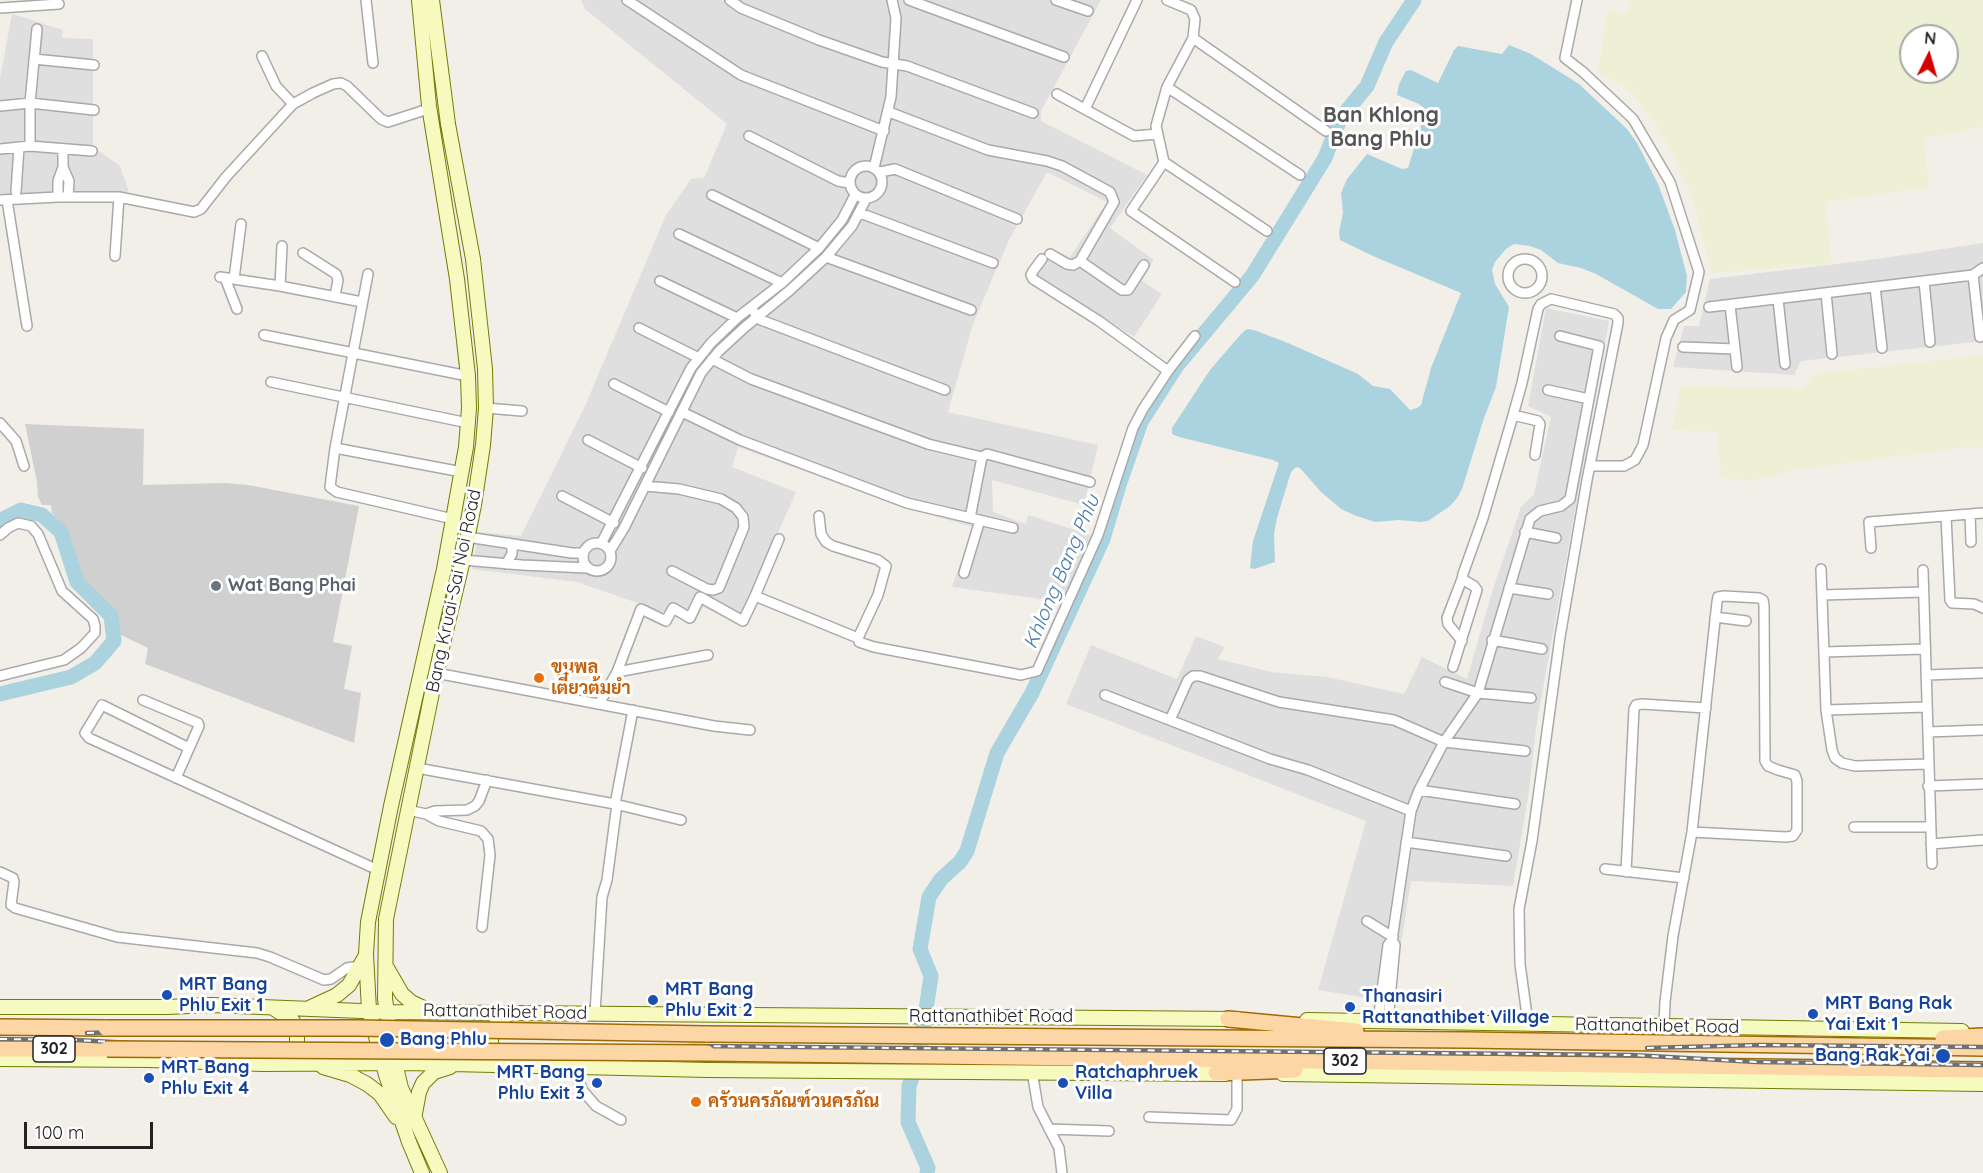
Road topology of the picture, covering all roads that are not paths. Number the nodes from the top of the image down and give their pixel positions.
1 (366, 0) edge
2 (418, 0) edge
3 (432, 0) edge
4 (627, 0) edge
5 (730, 0) edge
6 (892, 0) edge
7 (909, 0) edge
8 (1056, 0) edge
9 (1137, 0) edge
10 (1167, 0) edge
11 (1576, 0) edge
12 (59, 4) dead end
13 (0, 8) edge
14 (1088, 11) dead end
15 (37, 29) dead end
16 (1193, 38) junction
17 (262, 56) dead end
18 (1064, 57) dead end
19 (34, 59) junction
20 (373, 63) dead end
21 (93, 65) dead end
22 (894, 65) junction
23 (1167, 87) junction
24 (1057, 94) dead end
25 (30, 103) junction
26 (293, 104) junction
27 (0, 106) edge
28 (429, 106) junction
29 (1085, 109) junction
30 (94, 110) dead end
31 (889, 112) junction
32 (1033, 113) dead end
33 (1326, 130) dead end
34 (884, 131) junction
35 (1158, 134) junction
36 (749, 136) dead end
37 (30, 146) junction
38 (19, 147) junction
39 (0, 149) edge
40 (63, 149) junction
41 (92, 151) dead end
42 (1164, 162) junction
43 (63, 167) junction
44 (877, 170) junction
45 (1300, 175) dead end
46 (849, 183) junction
47 (16, 192) dead end
48 (712, 195) dead end
49 (855, 195) junction
50 (58, 197) junction
51 (68, 197) junction
52 (119, 197) junction
53 (866, 199) junction
54 (4, 200) edge
55 (860, 213) junction
56 (1017, 219) dead end
57 (240, 224) dead end
58 (1267, 231) dead end
59 (679, 234) dead end
60 (282, 246) dead end
61 (819, 248) junction
62 (303, 253) dead end
63 (116, 256) dead end
64 (826, 257) junction
65 (1080, 261) junction
66 (993, 263) dead end
67 (1144, 266) dead end
68 (1983, 268) edge
69 (368, 274) dead end
70 (1972, 275) junction
71 (226, 278) junction
72 (660, 281) dead end
73 (1924, 281) junction
74 (1235, 282) dead end
75 (782, 283) junction
76 (280, 286) junction
77 (1875, 287) junction
78 (1536, 288) dead end
79 (1826, 293) junction
80 (335, 296) junction
81 (1778, 299) junction
82 (1546, 300) junction
83 (362, 302) junction
84 (1730, 305) junction
85 (1709, 308) dead end
86 (237, 309) dead end
87 (750, 309) junction
88 (971, 310) dead end
89 (757, 316) junction
90 (737, 318) junction
91 (27, 326) dead end
92 (639, 328) dead end
93 (264, 335) dead end
94 (1195, 336) dead end
95 (1560, 336) dead end
96 (1980, 337) dead end
97 (1930, 342) dead end
98 (1683, 347) dead end
99 (1882, 348) dead end
100 (1734, 349) junction
101 (354, 352) junction
102 (1832, 354) dead end
103 (699, 358) junction
104 (712, 359) junction
105 (1785, 364) dead end
106 (1737, 367) dead end
107 (1167, 371) junction
108 (468, 376) junction
109 (271, 382) dead end
110 (614, 384) dead end
111 (945, 390) dead end
112 (1548, 390) dead end
113 (345, 399) junction
114 (1589, 399) junction
115 (486, 408) junction
116 (522, 411) dead end
117 (669, 412) junction
118 (682, 412) junction
119 (1513, 415) junction
120 (0, 423) edge
121 (468, 423) junction
122 (588, 440) dead end
123 (335, 448) junction
124 (1535, 455) dead end
125 (982, 457) junction
126 (24, 466) dead end
127 (1590, 466) junction
128 (642, 468) junction
129 (462, 472) junction
130 (1090, 482) dead end
131 (645, 486) junction
132 (562, 496) dead end
133 (1983, 513) edge
134 (1970, 514) junction
135 (819, 516) dead end
136 (1947, 516) junction
137 (453, 519) junction
138 (975, 519) junction
139 (614, 523) junction
140 (1013, 528) dead end
141 (1526, 532) junction
142 (0, 535) edge
143 (467, 537) junction
144 (1556, 538) dead end
145 (778, 539) dead end
146 (1971, 542) dead end
147 (509, 543) junction
148 (601, 544) junction
149 (1871, 548) dead end
150 (610, 551) junction
151 (583, 553) junction
152 (463, 560) junction
153 (506, 564) junction
154 (587, 568) junction
155 (1821, 569) dead end
156 (1923, 570) dead end
157 (672, 571) dead end
158 (964, 573) dead end
159 (1462, 579) junction
160 (1509, 588) junction
161 (1923, 592) junction
162 (1548, 594) dead end
163 (1822, 595) junction
164 (755, 596) junction
165 (1983, 608) edge
166 (1715, 616) junction
167 (1746, 621) dead end
168 (858, 638) junction
169 (1462, 640) junction
170 (1492, 640) junction
171 (1542, 649) dead end
172 (1925, 649) junction
173 (1824, 652) junction
174 (708, 655) dead end
175 (1453, 667) dead end
176 (617, 672) junction
177 (436, 673) junction
178 (1983, 674) edge
179 (1926, 675) junction
180 (0, 676) edge
181 (1445, 682) dead end
182 (1478, 693) junction
183 (1106, 695) dead end
184 (1532, 698) dead end
185 (143, 700) dead end
186 (599, 704) junction
187 (1927, 707) junction
188 (1706, 708) junction
189 (633, 710) junction
190 (1826, 710) junction
191 (1170, 720) junction
192 (750, 730) dead end
193 (1983, 730) edge
194 (1928, 732) junction
195 (1444, 742) junction
196 (189, 748) junction
197 (1525, 751) dead end
198 (1928, 764) junction
199 (417, 768) junction
200 (176, 778) junction
201 (488, 780) junction
202 (1983, 784) edge
203 (1928, 786) junction
204 (1419, 790) junction
205 (616, 804) junction
206 (1515, 804) dead end
207 (408, 810) junction
208 (1411, 811) junction
209 (426, 814) junction
210 (681, 820) dead end
211 (1854, 827) dead end
212 (1930, 827) junction
213 (1692, 832) junction
214 (1983, 840) edge
215 (1406, 842) junction
216 (1931, 844) junction
217 (1506, 856) dead end
218 (1932, 864) dead end
219 (1605, 869) dead end
220 (378, 870) junction
221 (0, 872) edge
222 (1626, 872) junction
223 (1684, 879) junction
224 (1367, 921) dead end
225 (482, 927) dead end
226 (1393, 939) junction
227 (365, 965) junction
228 (385, 969) junction
229 (0, 1000) edge
230 (68, 1006) junction
231 (268, 1006) junction
232 (0, 1007) edge
233 (309, 1008) junction
234 (369, 1010) junction
235 (433, 1011) junction
236 (386, 1012) junction
237 (524, 1012) junction
238 (595, 1013) junction
239 (1228, 1019) junction
240 (1383, 1021) junction
241 (1528, 1023) junction
242 (1664, 1026) junction
243 (0, 1027) edge
244 (1983, 1031) edge
245 (1983, 1036) edge
246 (1466, 1040) junction
247 (1841, 1046) junction
248 (1983, 1048) edge
249 (0, 1049) edge
250 (0, 1059) edge
251 (66, 1059) junction
252 (302, 1062) junction
253 (389, 1063) junction
254 (1465, 1063) junction
255 (273, 1064) junction
256 (485, 1064) junction
257 (519, 1065) junction
258 (0, 1066) edge
259 (573, 1067) junction
260 (1841, 1068) junction
261 (1983, 1070) edge
262 (1032, 1071) junction
263 (1215, 1073) junction
264 (1237, 1074) junction
265 (1983, 1082) edge
266 (1149, 1117) dead end
267 (414, 1119) junction
268 (621, 1120) dead end
269 (1049, 1129) junction
270 (1109, 1131) dead end
271 (409, 1142) junction
272 (422, 1173) edge
273 (440, 1173) edge
274 (1062, 1173) edge

1 - 20 street
2 - 28 main road, Bang Kruai-Sai Noi Road
3 - 115 main road, Bang Kruai-Sai Noi Road
4 - 34 street
5 - 22 street
6 - 22 street
7 - 18 street
8 - 14 street
9 - 29 street
10 - 16 street
11 - 127 street
12 - 13 street
15 - 19 street
16 - 23 street
16 - 33 street
17 - 26 street
19 - 21 street
19 - 25 street
22 - 31 street
22 - 32 street
23 - 35 street
23 - 45 street
24 - 29 street
25 - 27 street
25 - 30 street
25 - 37 street
26 - 28 street
26 - 52 street
28 - 108 main road, Bang Kruai-Sai Noi Road
29 - 35 street
31 - 34 street
31 - 65 street
34 - 44 street
35 - 42 street
36 - 46 street
37 - 38 street
37 - 40 street
38 - 39 street
38 - 47 street
40 - 41 street
40 - 43 street
42 - 58 street
42 - 74 street
43 - 50 street
43 - 51 street
44 - 46 street
44 - 53 street
44 - 56 street
46 - 49 street
48 - 61 street
49 - 53 street
49 - 61 street
50 - 51 street
50 - 54 street
51 - 52 street
52 - 63 street
53 - 55 street
54 - 91 street
55 - 64 street
55 - 66 street
57 - 71 street
59 - 75 street
60 - 76 street
61 - 75 street
62 - 80 street
64 - 88 street
64 - 89 street
65 - 67 street
65 - 107 street
68 - 70 street
69 - 83 street
70 - 73 street
70 - 96 street
71 - 76 street
71 - 86 street
72 - 90 street
73 - 77 street
73 - 97 street
75 - 87 street
76 - 80 street
77 - 79 street
77 - 99 street
78 - 82 street
79 - 81 street
79 - 102 street
80 - 83 street
81 - 84 street
81 - 105 street
82 - 119 street
82 - 127 street
83 - 101 street
84 - 85 street
84 - 100 street
87 - 89 street
87 - 90 street
89 - 104 street
89 - 111 street
90 - 103 street
92 - 103 street
93 - 101 street
94 - 107 street
95 - 114 street
98 - 100 street
100 - 106 street
101 - 108 street
101 - 113 street
103 - 117 street
104 - 118 street
104 - 125 street
107 - 168 street
108 - 121 main road, Bang Kruai-Sai Noi Road
109 - 113 street
110 - 117 street
112 - 114 street
113 - 121 street
113 - 123 street
114 - 141 street
115 - 116 street
115 - 143 main road, Bang Kruai-Sai Noi Road
117 - 128 street
118 - 131 street
118 - 138 street
119 - 124 street
119 - 159 street
120 - 126 street
121 - 129 main road, Bang Kruai-Sai Noi Road
122 - 128 street
123 - 129 street
123 - 137 street
125 - 130 street
125 - 138 street
127 - 241 street
128 - 139 street
129 - 137 main road, Bang Kruai-Sai Noi Road
131 - 150 street
131 - 157 street
132 - 139 street
133 - 134 street
134 - 136 street
134 - 146 street
135 - 168 street
136 - 149 street
136 - 165 street
137 - 220 main road, Bang Kruai-Sai Noi Road
138 - 140 street
138 - 158 street
139 - 148 street
141 - 144 street
141 - 160 street
142 - 180 street
143 - 147 street
143 - 152 main road, Bang Kruai-Sai Noi Road
145 - 164 street
147 - 151 street
147 - 153 street
148 - 150 street
148 - 151 street
150 - 154 street
151 - 154 street
152 - 153 street
152 - 177 main road, Bang Kruai-Sai Noi Road
153 - 154 street
155 - 163 street
156 - 161 street
159 - 169 street
159 - 169 street
160 - 162 street
160 - 170 street
161 - 163 street
161 - 172 street
163 - 173 street
164 - 168 street
164 - 176 street
166 - 167 street
166 - 188 street
166 - 213 street
169 - 175 street
170 - 171 street
170 - 182 street
172 - 173 street
172 - 179 street
173 - 190 street
174 - 176 street
176 - 186 street
177 - 186 street
177 - 199 main road, Bang Kruai-Sai Noi Road
178 - 179 street
179 - 187 street
181 - 182 street
182 - 184 street
182 - 195 street
183 - 191 street
185 - 196 street
186 - 189 street
187 - 190 street
187 - 194 street
188 - 213 street
188 - 222 street
189 - 192 street
189 - 205 street
190 - 198 street
191 - 195 street
191 - 208 street
193 - 194 street
194 - 198 street
195 - 197 street
195 - 204 street
196 - 200 street
196 - 200 street
198 - 203 street
199 - 201 street
199 - 207 main road, Bang Kruai-Sai Noi Road
200 - 220 street
201 - 205 street
201 - 209 street
202 - 203 street
203 - 212 street
204 - 206 street
204 - 208 street
205 - 210 street
205 - 238 street
207 - 209 street
207 - 228 main road, Bang Kruai-Sai Noi Road
208 - 215 street
209 - 225 street
211 - 212 street
212 - 216 street
213 - 223 street
214 - 216 street
215 - 217 street
215 - 226 street
216 - 218 street
219 - 222 street
220 - 227 main road, Bang Kruai-Sai Noi Road
221 - 227 street
222 - 223 street
223 - 242 street
224 - 226 street
226 - 240 street
227 - 228 main road
227 - 233 main road
227 - 234 main road, Bang Kruai-Sai Noi Road
228 - 235 main road
228 - 236 main road, Bang Kruai-Sai Noi Road
229 - 230 main road
230 - 231 main road, Rattanathibet Road / 302
230 - 232 main road, Rattanathibet Road / 302
231 - 233 main road, Rattanathibet Road / 302
231 - 255 main road
233 - 234 main road, Rattanathibet Road / 302
234 - 236 main road, Rattanathibet Road / 302
234 - 253 main road, Bang Kruai-Sai Noi Road
235 - 236 main road, Rattanathibet Road / 302
235 - 237 main road, Rattanathibet Road / 302
236 - 253 main road, Bang Kruai-Sai Noi Road
237 - 238 main road, Rattanathibet Road / 302
237 - 257 main road
238 - 239 main road, Rattanathibet Road / 302
239 - 240 main road, Rattanathibet Road / 302
239 - 246 main road
240 - 241 main road, Rattanathibet Road / 302
241 - 242 main road, Rattanathibet Road / 302
242 - 244 main road, Rattanathibet Road / 302
243 - 246 main road, Rattanathibet Road / 302, bridge
245 - 247 main road
246 - 247 main road, Rattanathibet Road / 302
247 - 248 main road, Rattanathibet Road / 302
249 - 254 main road, 302, bridge
250 - 251 main road, 302
251 - 255 main road, 302
251 - 258 main road
252 - 253 main road, 302
252 - 255 main road, 302
252 - 271 main road
253 - 256 main road, 302
253 - 267 main road, Bang Kruai-Sai Noi Road
253 - 271 main road, Bang Kruai-Sai Noi Road
254 - 260 main road, 302
254 - 263 main road
256 - 257 main road, 302
256 - 267 main road
257 - 259 main road, 302
259 - 262 main road, 302
259 - 268 street
260 - 261 main road, 302
260 - 265 main road
262 - 263 main road, 302
262 - 269 street
263 - 264 main road, 302
264 - 265 main road, 302
264 - 266 street
267 - 273 main road, Bang Kruai-Sai Noi Road
269 - 270 street
269 - 274 street
271 - 272 main road, Bang Kruai-Sai Noi Road

